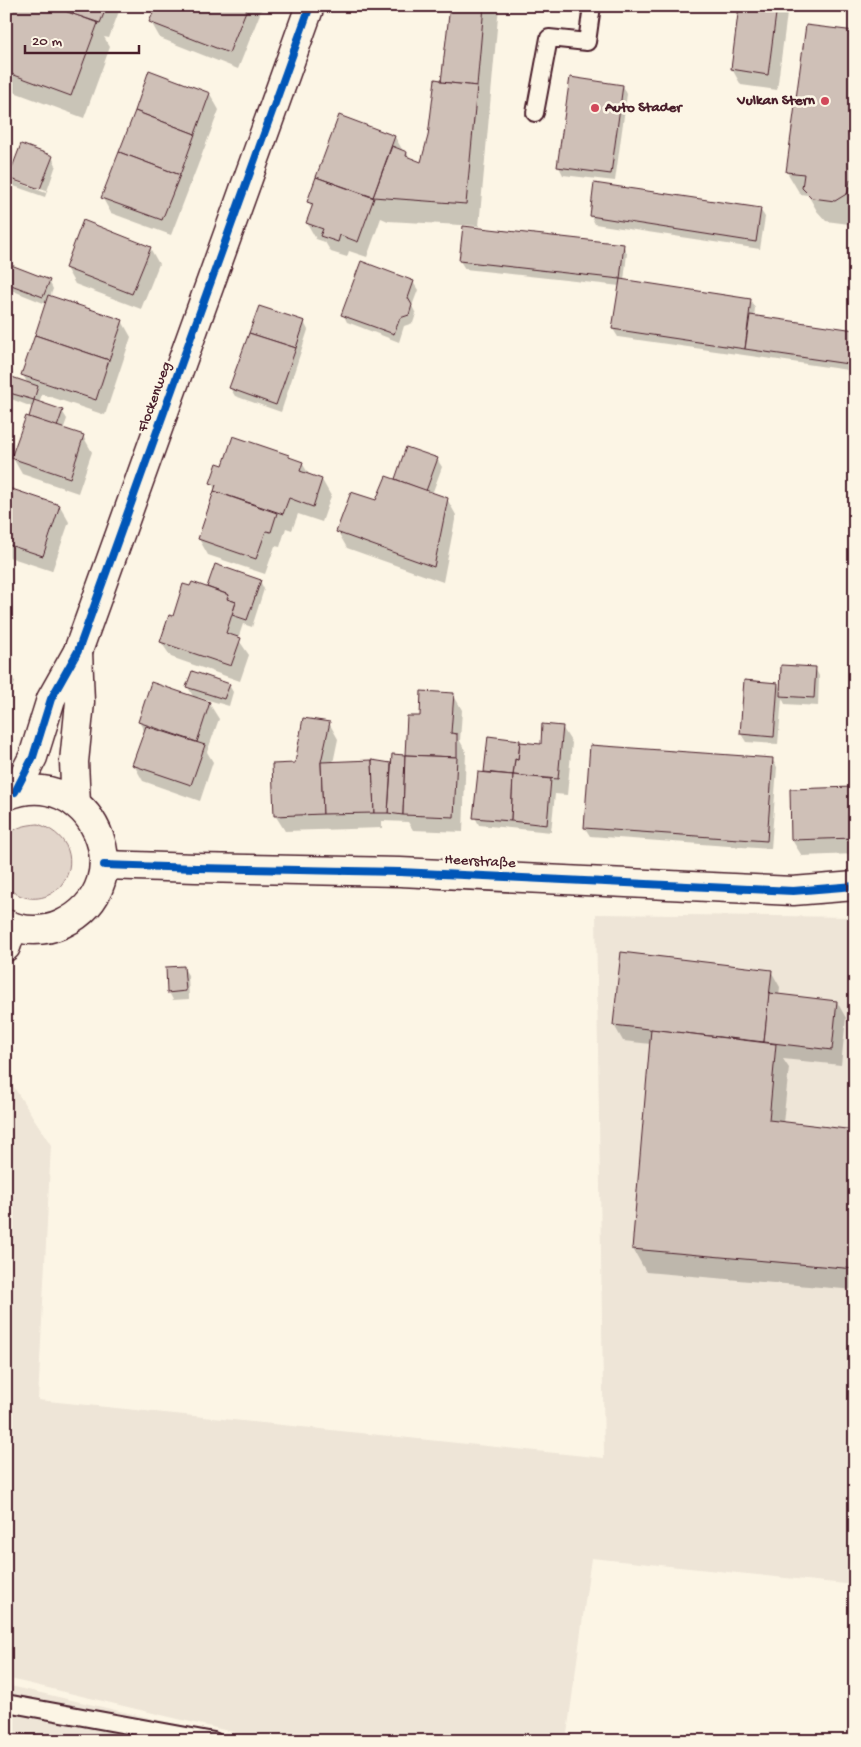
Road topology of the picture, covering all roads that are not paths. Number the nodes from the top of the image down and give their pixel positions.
1 (310, 6) edge
2 (592, 6) edge
3 (535, 113) dead end
4 (78, 651) junction
5 (10, 794) edge
6 (76, 804) junction
7 (104, 865) junction
8 (855, 886) edge
9 (8, 932) edge
10 (6, 1703) edge
11 (214, 1741) edge

1 - 4 street, Flockenweg
2 - 3 lane
4 - 5 street, Flockenweg
4 - 6 street, Flockenweg
5 - 6 street
6 - 7 street
7 - 8 street, Heerstraße
7 - 9 street
10 - 11 lane

